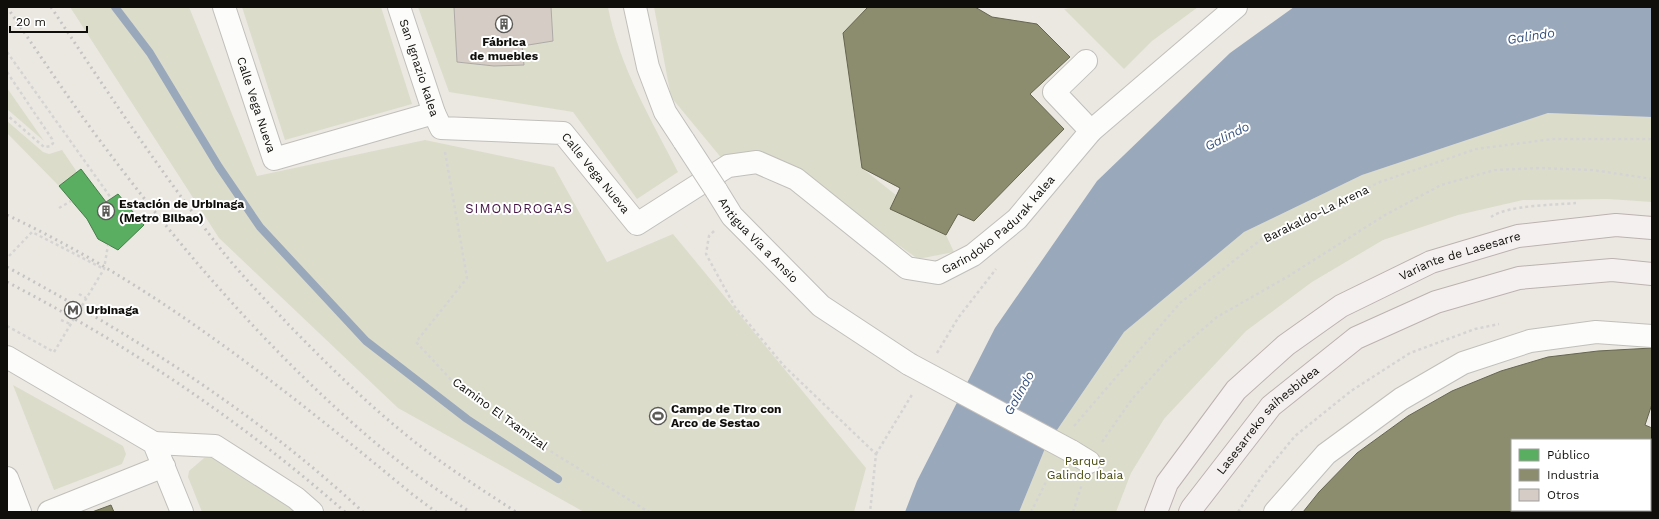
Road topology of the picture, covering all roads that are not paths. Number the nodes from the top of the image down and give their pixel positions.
1 (224, 7) edge
2 (399, 7) edge
3 (635, 7) edge
4 (1236, 7) edge
5 (1086, 61) dead end
6 (437, 121) junction
7 (1091, 131) junction
8 (728, 166) joint
9 (1652, 228) edge
10 (1652, 274) edge
11 (1652, 336) edge
12 (11, 363) edge
13 (154, 443) junction
14 (1072, 458) road end
15 (164, 466) junction
16 (7, 478) edge
17 (20, 512) edge
18 (48, 512) edge
19 (182, 512) edge
20 (312, 512) edge
21 (1156, 512) edge
22 (1190, 512) edge
23 (1275, 512) edge

1 - 6 street, Calle Vega Nueva
2 - 6 street, San Ignazio kalea
3 - 14 street, Antigua Vía a Ansio, bridge
4 - 7 street, Garindoko Padurak kalea
5 - 7 street
6 - 8 street, Calle Vega Nueva
7 - 8 street, Garindoko Padurak kalea
9 - 21 main road, Variante de Lasesarre
10 - 22 main road, Lasesarreko saihesbidea
11 - 23 street
12 - 13 street
13 - 15 street
13 - 20 street
15 - 18 street
15 - 19 street
16 - 17 street

